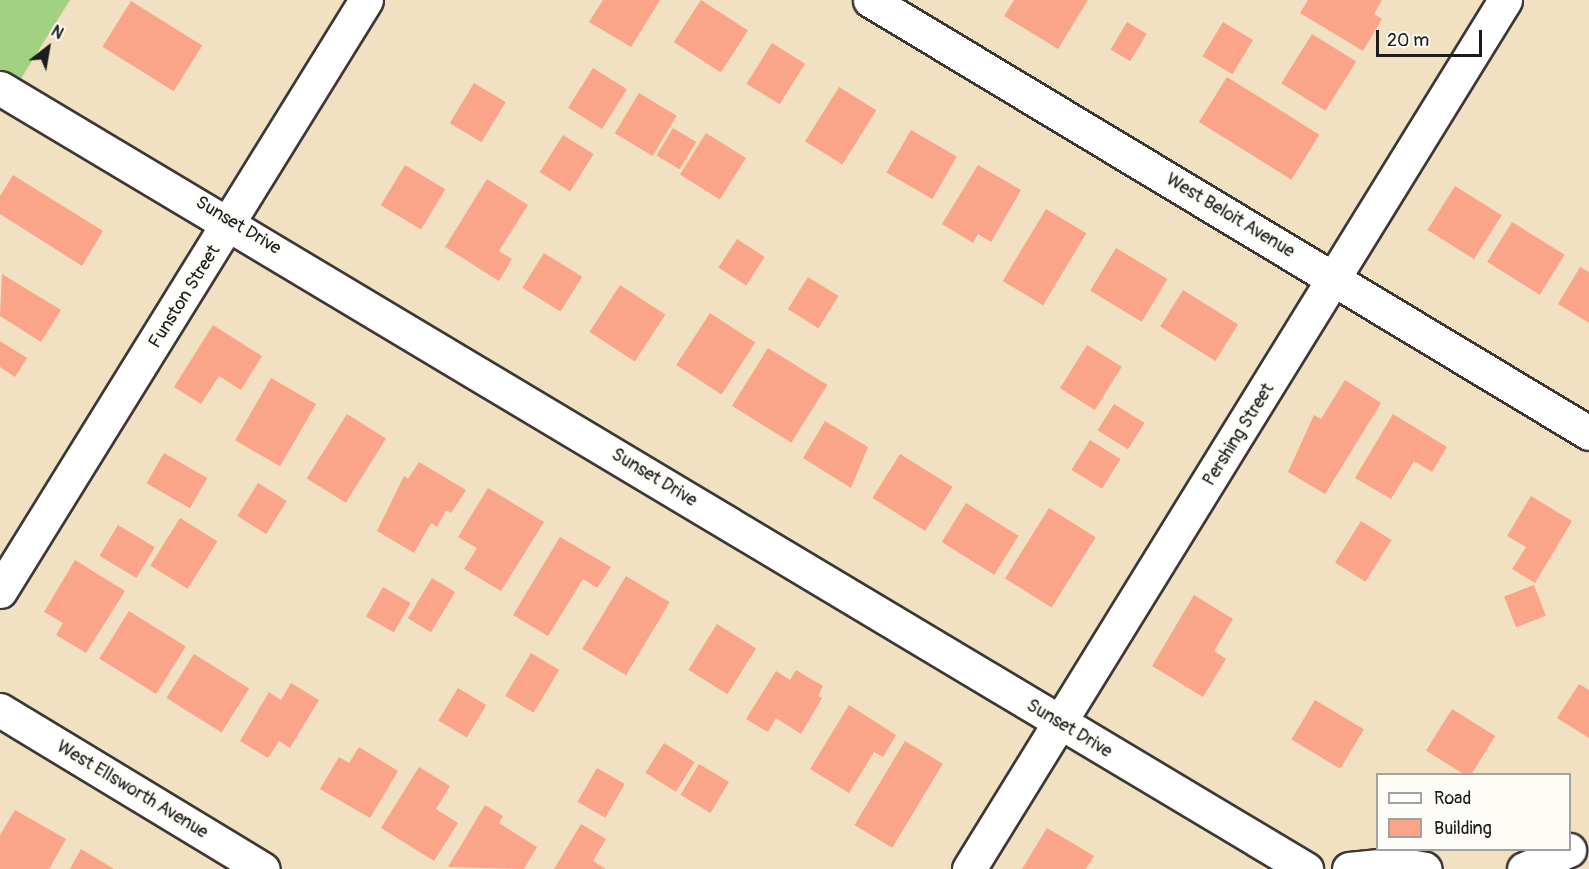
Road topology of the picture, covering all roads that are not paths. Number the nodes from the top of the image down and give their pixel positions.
1 (366, 0) edge
2 (870, 0) edge
3 (1505, 0) edge
4 (0, 88) edge
5 (231, 222) junction
6 (1336, 280) junction
7 (1589, 433) edge
8 (0, 591) edge
9 (0, 710) edge
10 (1059, 723) junction
11 (1589, 841) edge
12 (1571, 848) edge
13 (1564, 851) edge
14 (263, 869) edge
15 (969, 869) edge
16 (1306, 869) edge
17 (1348, 869) edge
18 (1425, 869) edge
19 (1524, 869) edge

1 - 5 street, Funston Street
2 - 6 street, West Beloit Avenue
3 - 6 street, Pershing Street
4 - 5 street, Sunset Drive
5 - 8 street, Funston Street
5 - 10 street, Sunset Drive
6 - 7 street, West Beloit Avenue
6 - 10 street, Pershing Street
9 - 14 street, West Ellsworth Avenue
10 - 15 street, Pershing Street
10 - 16 street, Sunset Drive
11 - 12 street
13 - 19 street
17 - 18 street

